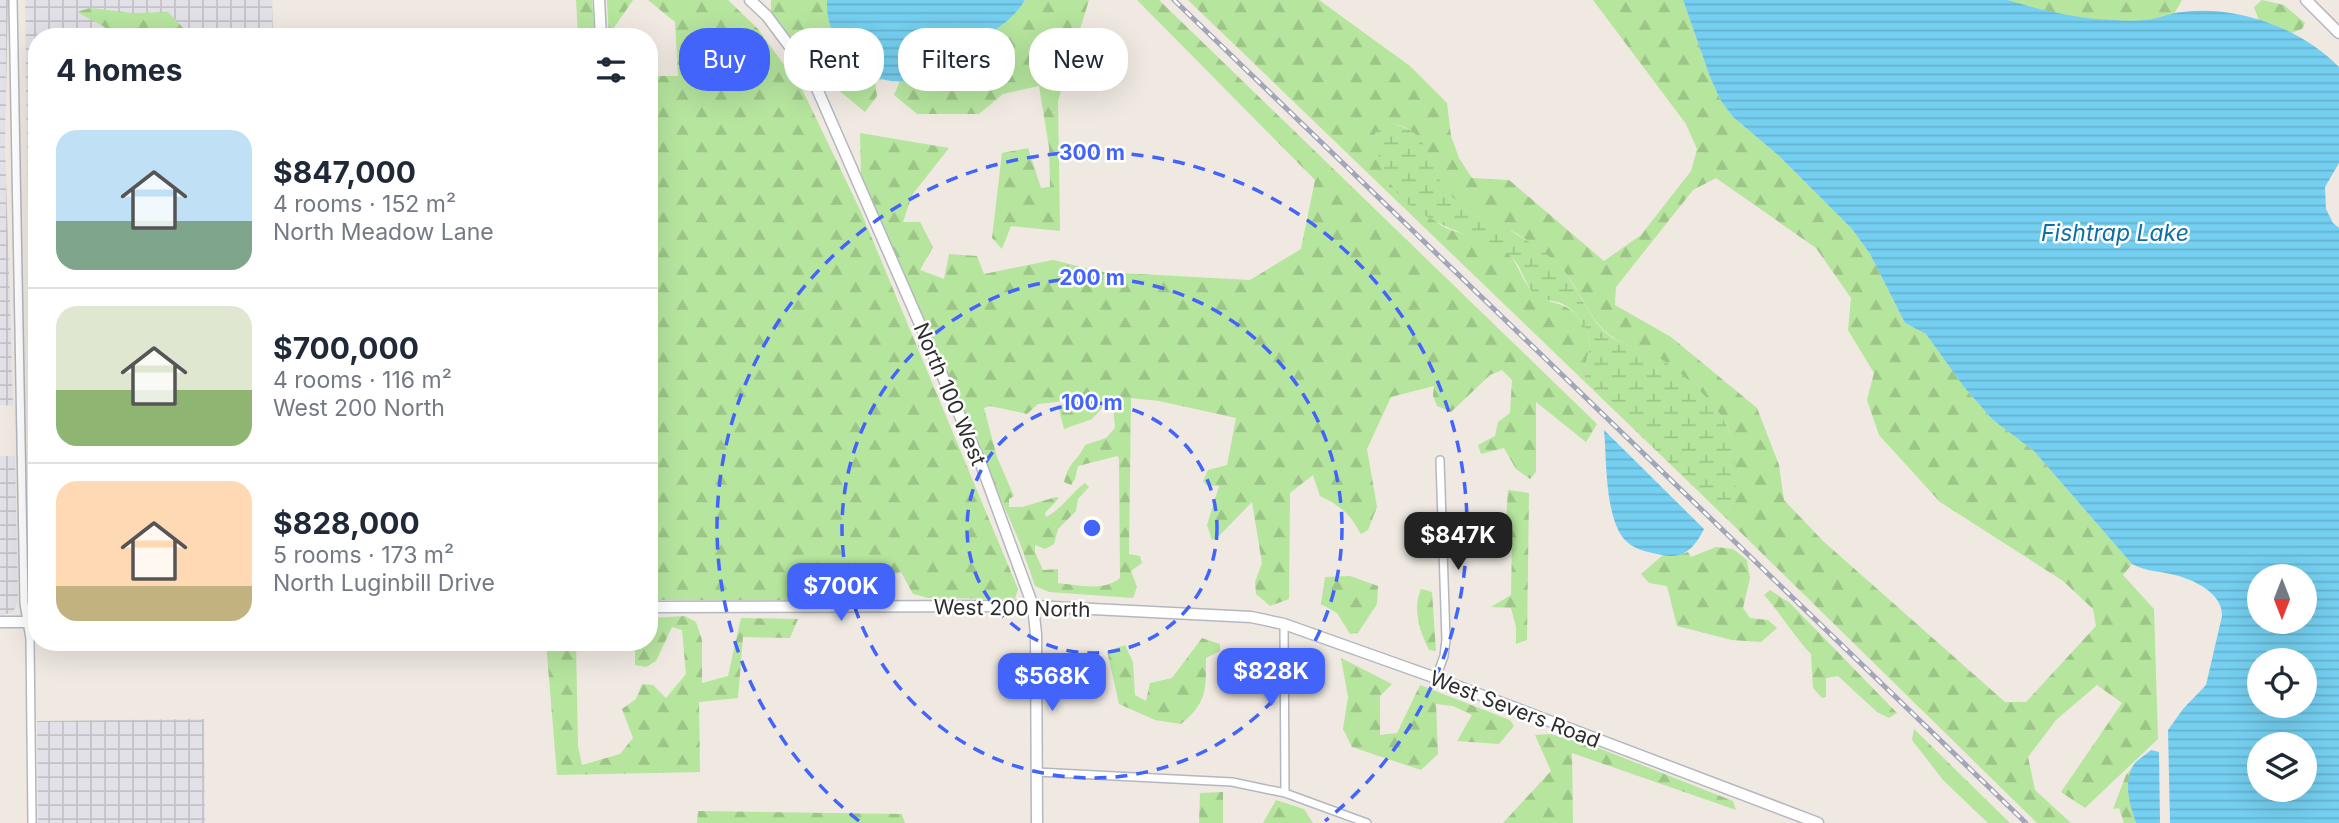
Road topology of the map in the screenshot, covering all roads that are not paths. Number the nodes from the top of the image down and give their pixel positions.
1 (13, 0) edge
2 (599, 0) edge
3 (750, 0) edge
4 (2306, 0) edge
5 (601, 28) edge
6 (2339, 33) edge
7 (1440, 460) dead end
8 (1033, 606) junction
9 (658, 607) edge
10 (28, 612) edge
11 (1207, 614) joint
12 (0, 622) edge
13 (28, 622) edge
14 (1284, 624) junction
15 (30, 651) edge
16 (1436, 678) junction
17 (1037, 772) junction
18 (1285, 793) junction
19 (32, 823) edge
20 (1037, 823) edge
21 (1367, 823) edge
22 (1818, 823) edge

1 - 10 street
2 - 5 street
3 - 8 street, North 100 West
4 - 6 street
7 - 16 street
8 - 9 street, West 200 North
8 - 11 street, West 200 North
8 - 17 street, North 100 West
11 - 14 street, West Severs Road
12 - 13 street
14 - 16 street, West Severs Road
14 - 18 street
15 - 19 street
16 - 22 street, West Severs Road
17 - 18 street
17 - 20 street, North 100 West
18 - 21 street

